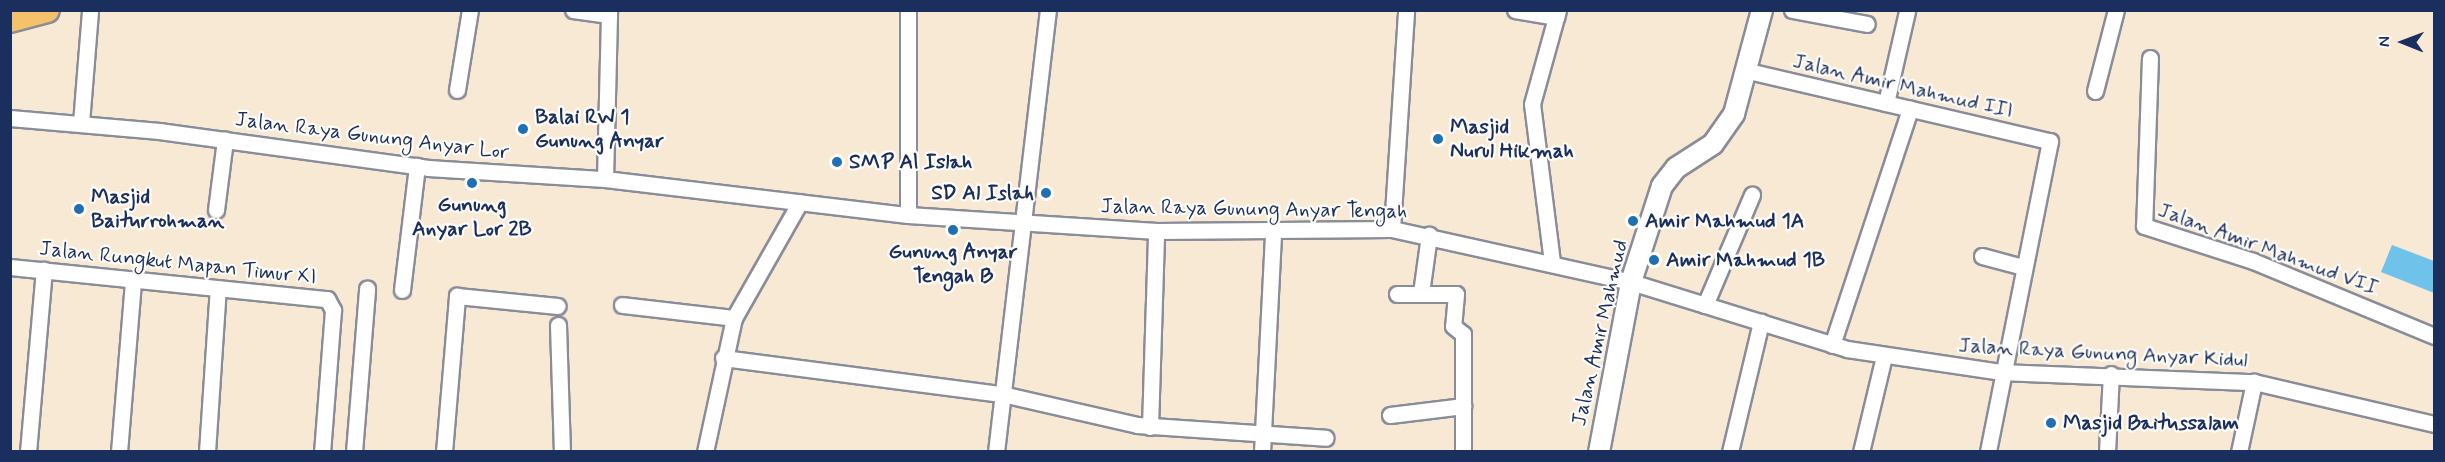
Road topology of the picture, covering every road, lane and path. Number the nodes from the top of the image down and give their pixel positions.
1 (47, 10) edge
2 (90, 10) edge
3 (470, 10) edge
4 (573, 10) edge
5 (908, 10) edge
6 (1048, 10) edge
7 (1406, 10) edge
8 (1515, 10) edge
9 (1762, 10) edge
10 (1792, 10) edge
11 (1907, 10) edge
12 (2116, 10) edge
13 (609, 13) edge
14 (1557, 14) edge
15 (10, 20) edge
16 (1867, 24) dead end
17 (2151, 58) dead end
18 (1748, 71) junction
19 (457, 90) dead end
20 (2095, 91) dead end
21 (1886, 103) junction
22 (1910, 109) junction
23 (10, 118) edge
24 (81, 123) junction
25 (225, 140) junction
26 (417, 166) junction
27 (605, 180) junction
28 (1752, 195) dead end
29 (800, 202) junction
30 (216, 210) dead end
31 (908, 215) junction
32 (1022, 222) junction
33 (1392, 229) junction
34 (1156, 231) junction
35 (1273, 232) junction
36 (1429, 235) junction
37 (1982, 256) dead end
38 (1548, 261) junction
39 (10, 267) edge
40 (2023, 267) junction
41 (44, 270) junction
42 (133, 280) junction
43 (1631, 282) junction
44 (218, 288) junction
45 (367, 289) dead end
46 (402, 290) dead end
47 (1421, 293) junction
48 (1397, 294) dead end
49 (622, 305) dead end
50 (1705, 305) junction
51 (558, 306) dead end
52 (734, 318) junction
53 (1761, 322) junction
54 (558, 325) dead end
55 (2434, 336) edge
56 (1832, 345) junction
57 (1884, 356) junction
58 (723, 358) junction
59 (2001, 372) junction
60 (2111, 374) junction
61 (2254, 382) junction
62 (1002, 394) junction
63 (1463, 406) junction
64 (1390, 415) dead end
65 (2434, 424) edge
66 (1150, 427) junction
67 (1326, 438) dead end
68 (1262, 444) edge
69 (28, 452) edge
70 (119, 452) edge
71 (207, 452) edge
72 (322, 452) edge
73 (354, 452) edge
74 (444, 452) edge
75 (562, 452) edge
76 (705, 452) edge
77 (996, 452) edge
78 (1463, 452) edge
79 (1599, 452) edge
80 (1730, 452) edge
81 (1861, 452) edge
82 (1988, 452) edge
83 (2107, 452) edge
84 (2239, 452) edge

1 - 15 main road
2 - 24 street
3 - 19 street
4 - 13 street
5 - 31 street
6 - 32 street
7 - 33 street
8 - 14 street
9 - 18 street, Jalan Amir Mahmud
10 - 16 street
11 - 21 street
12 - 20 street
13 - 27 street
14 - 38 street
17 - 55 street, Jalan Amir Mahmud VII
18 - 21 street, Jalan Amir Mahmud III
18 - 43 street, Jalan Amir Mahmud
21 - 22 street, Jalan Amir Mahmud III
22 - 40 street, Jalan Amir Mahmud III
22 - 56 street
23 - 24 street, Jalan Raya Gunung Anyar Lor
24 - 25 street, Jalan Raya Gunung Anyar Lor
25 - 26 street, Jalan Raya Gunung Anyar Lor
25 - 30 street
26 - 27 street, Jalan Raya Gunung Anyar Lor
26 - 46 street
27 - 29 street, Jalan Raya Gunung Anyar Lor
28 - 50 street
29 - 31 street, Jalan Raya Gunung Anyar Tengah
29 - 52 street
31 - 32 street, Jalan Raya Gunung Anyar Tengah
32 - 34 street, Jalan Raya Gunung Anyar Tengah
32 - 62 street
33 - 35 street, Jalan Raya Gunung Anyar Tengah
33 - 36 street, Jalan Raya Gunung Anyar Tengah
34 - 35 street, Jalan Raya Gunung Anyar Tengah
34 - 66 street
35 - 68 street
36 - 38 street, Jalan Raya Gunung Anyar Tengah
36 - 47 street
37 - 40 street
38 - 43 street, Jalan Raya Gunung Anyar Tengah
39 - 41 street, Jalan Rungkut Mapan Timur XI
40 - 59 street
41 - 42 street, Jalan Rungkut Mapan Timur XI
41 - 69 street
42 - 44 street, Jalan Rungkut Mapan Timur XI
42 - 70 street
43 - 50 street, Jalan Raya Gunung Anyar Kidul
43 - 79 street, Jalan Amir Mahmud
44 - 71 street
44 - 72 street, Jalan Rungkut Mapan Timur XI
45 - 73 street
47 - 48 street
47 - 63 street
49 - 52 street
50 - 53 street, Jalan Raya Gunung Anyar Kidul
51 - 74 street
52 - 58 street
53 - 56 street, Jalan Raya Gunung Anyar Kidul
53 - 80 street
54 - 75 street
56 - 57 street, Jalan Raya Gunung Anyar Kidul
57 - 59 street, Jalan Raya Gunung Anyar Kidul
57 - 81 street
58 - 62 street
58 - 76 street
59 - 60 street, Jalan Raya Gunung Anyar Kidul
59 - 82 street
60 - 61 street, Jalan Raya Gunung Anyar Kidul
60 - 83 street
61 - 65 street, Jalan Raya Gunung Anyar Kidul
61 - 84 street
62 - 66 street
62 - 77 street
63 - 64 street
63 - 78 street
66 - 68 street
67 - 68 street

